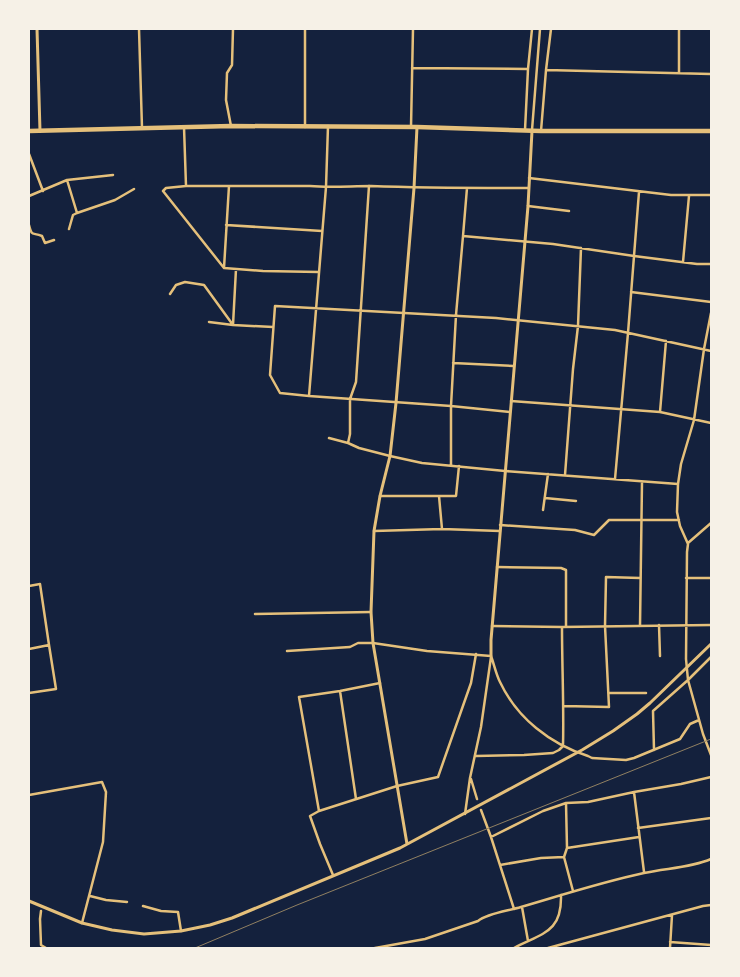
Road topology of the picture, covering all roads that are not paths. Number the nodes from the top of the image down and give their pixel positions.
1 (37, 29) edge
2 (139, 29) edge
3 (233, 29) edge
4 (305, 29) edge
5 (413, 29) edge
6 (532, 29) edge
7 (540, 29) edge
8 (551, 29) edge
9 (679, 29) edge
10 (412, 68) junction
11 (528, 69) junction
12 (546, 70) junction
13 (679, 73) junction
14 (711, 74) edge
15 (184, 126) junction
16 (231, 126) junction
17 (328, 126) junction
18 (305, 127) junction
19 (142, 128) junction
20 (410, 128) junction
21 (417, 128) junction
22 (525, 130) junction
23 (532, 130) junction
24 (40, 131) junction
25 (541, 131) junction
26 (711, 131) edge
27 (29, 132) edge
28 (29, 154) edge
29 (114, 175) dead end
30 (529, 178) junction
31 (67, 180) junction
32 (186, 186) junction
33 (229, 186) junction
34 (369, 186) junction
35 (326, 187) junction
36 (414, 188) junction
37 (467, 188) junction
38 (528, 188) junction
39 (134, 189) dead end
40 (43, 191) junction
41 (639, 192) junction
42 (711, 195) edge
43 (29, 196) edge
44 (689, 196) junction
45 (528, 206) junction
46 (570, 211) dead end
47 (77, 213) junction
48 (29, 225) edge
49 (226, 226) junction
50 (70, 229) dead end
51 (322, 231) junction
52 (464, 236) junction
53 (54, 240) dead end
54 (525, 242) junction
55 (580, 248) junction
56 (634, 256) junction
57 (683, 262) junction
58 (711, 264) edge
59 (224, 268) junction
60 (236, 269) junction
61 (319, 272) junction
62 (632, 292) junction
63 (170, 294) dead end
64 (711, 302) edge
65 (316, 309) junction
66 (360, 310) junction
67 (403, 313) junction
68 (711, 314) edge
69 (456, 315) junction
70 (518, 320) junction
71 (209, 322) dead end
72 (233, 325) junction
73 (578, 326) junction
74 (273, 327) junction
75 (628, 333) junction
76 (666, 341) junction
77 (704, 349) junction
78 (711, 351) edge
79 (453, 362) junction
80 (514, 366) junction
81 (310, 396) junction
82 (350, 398) junction
83 (511, 402) junction
84 (396, 403) junction
85 (451, 406) junction
86 (570, 406) junction
87 (620, 409) junction
88 (510, 412) junction
89 (660, 412) junction
90 (694, 420) junction
91 (711, 423) edge
92 (329, 438) dead end
93 (348, 443) junction
94 (390, 456) junction
95 (451, 465) junction
96 (459, 466) junction
97 (505, 471) junction
98 (548, 474) junction
99 (565, 475) junction
100 (615, 479) junction
101 (642, 482) junction
102 (678, 484) junction
103 (380, 496) junction
104 (439, 496) junction
105 (545, 498) junction
106 (576, 501) dead end
107 (543, 510) dead end
108 (641, 520) junction
109 (679, 520) junction
110 (711, 523) edge
111 (500, 525) junction
112 (442, 529) junction
113 (374, 531) junction
114 (500, 531) junction
115 (688, 544) junction
116 (497, 567) junction
117 (640, 578) junction
118 (686, 578) junction
119 (711, 578) edge
120 (29, 586) edge
121 (371, 612) junction
122 (255, 614) dead end
123 (659, 625) junction
124 (711, 625) edge
125 (492, 626) junction
126 (605, 626) junction
127 (640, 626) junction
128 (686, 626) junction
129 (562, 627) junction
130 (566, 627) junction
131 (373, 643) junction
132 (711, 644) edge
133 (49, 645) junction
134 (29, 649) edge
135 (286, 650) dead end
136 (476, 654) junction
137 (491, 656) junction
138 (660, 656) dead end
139 (711, 657) edge
140 (688, 680) junction
141 (380, 683) junction
142 (340, 691) junction
143 (29, 693) edge
144 (609, 693) junction
145 (646, 693) dead end
146 (564, 706) junction
147 (699, 720) junction
148 (563, 746) junction
149 (654, 750) junction
150 (711, 755) edge
151 (476, 756) junction
152 (711, 777) edge
153 (470, 778) junction
154 (397, 786) junction
155 (634, 792) junction
156 (29, 795) edge
157 (356, 799) junction
158 (477, 799) dead end
159 (566, 803) junction
160 (319, 810) junction
161 (481, 810) dead end
162 (465, 814) junction
163 (711, 818) edge
164 (638, 828) junction
165 (491, 838) junction
166 (639, 838) junction
167 (407, 844) junction
168 (567, 848) junction
169 (564, 857) junction
170 (711, 859) edge
171 (500, 865) junction
172 (644, 872) junction
173 (333, 876) junction
174 (573, 891) junction
175 (561, 895) junction
176 (90, 896) junction
177 (29, 901) edge
178 (127, 902) dead end
179 (711, 905) edge
180 (143, 906) dead end
181 (522, 907) junction
182 (514, 909) junction
183 (41, 911) dead end
184 (672, 914) junction
185 (82, 922) junction
186 (181, 931) junction
187 (528, 941) junction
188 (670, 942) junction
189 (711, 945) edge
190 (46, 948) edge
191 (375, 948) edge
192 (514, 948) edge
193 (548, 948) edge
194 (670, 948) edge

1 - 24 street
2 - 19 street
3 - 16 street
4 - 18 street
5 - 10 street
6 - 11 street
7 - 23 street
8 - 12 street
9 - 13 street
10 - 11 street
10 - 20 street
11 - 22 street
12 - 13 street
12 - 25 street
13 - 14 street
15 - 16 highway
15 - 19 highway
15 - 32 street
16 - 18 highway
17 - 18 highway
17 - 20 highway
17 - 35 street
19 - 24 highway
20 - 21 highway
21 - 22 highway
21 - 36 street
22 - 23 highway
23 - 25 highway
23 - 30 street
24 - 27 highway
25 - 26 highway
28 - 40 street
29 - 31 street
30 - 38 street
30 - 41 street
31 - 40 street
31 - 47 street
32 - 33 street
32 - 59 street
33 - 35 street
33 - 49 street
34 - 35 street
34 - 36 street
34 - 66 street
35 - 51 street
36 - 37 street
36 - 67 street
37 - 38 street
37 - 52 street
38 - 45 street
39 - 47 street
40 - 43 street
41 - 44 street
41 - 56 street
42 - 44 street
44 - 57 street
45 - 46 street
45 - 54 street
47 - 50 street
48 - 53 street
49 - 51 street
49 - 59 street
51 - 61 street
52 - 54 street
52 - 69 street
54 - 55 street
54 - 70 street
55 - 56 street
55 - 73 street
56 - 57 street
56 - 62 street
57 - 58 street
59 - 60 street
60 - 61 street
60 - 72 street
61 - 65 street
62 - 64 street
62 - 75 street
63 - 72 street
65 - 66 street
65 - 74 street
65 - 81 street
66 - 67 street
66 - 82 street
67 - 69 street
67 - 84 street
68 - 77 street
69 - 70 street
69 - 79 street
70 - 73 street
70 - 80 street
71 - 72 street
72 - 74 street
73 - 75 street
73 - 86 street
74 - 81 street
75 - 76 street
75 - 87 street
76 - 77 street
76 - 89 street
77 - 78 street
77 - 90 street
79 - 80 street
79 - 85 street
80 - 83 street
81 - 82 street
82 - 84 street
82 - 93 street
83 - 86 street
83 - 88 street
84 - 85 street
84 - 94 street
85 - 88 street
85 - 95 street
86 - 87 street
86 - 99 street
87 - 89 street
87 - 100 street
88 - 97 street
89 - 90 street
90 - 91 street
90 - 102 street
92 - 93 street
93 - 94 street
94 - 95 street
94 - 103 street
95 - 96 street
96 - 97 street
96 - 104 street
97 - 98 street
97 - 111 street
98 - 99 street
98 - 105 street
99 - 100 street
100 - 101 street
101 - 102 street
101 - 108 street
102 - 109 street
103 - 104 street
103 - 113 street
104 - 112 street
105 - 106 street
105 - 107 street
108 - 109 street
108 - 111 street
108 - 117 street
109 - 115 street
110 - 115 street
111 - 114 street
112 - 113 street
112 - 114 street
113 - 121 street
114 - 116 street
115 - 118 street
116 - 125 street
116 - 130 street
117 - 126 street
117 - 127 street
118 - 119 street
118 - 128 street
120 - 133 street
121 - 122 street
121 - 131 street
123 - 127 street
123 - 128 street
123 - 138 street
124 - 128 street
125 - 129 street
125 - 137 street
126 - 127 street
126 - 130 street
126 - 144 street
128 - 140 street
129 - 130 street
129 - 146 street
131 - 135 street
131 - 136 street
131 - 141 street
132 - 162 street
133 - 134 street
133 - 143 street
136 - 137 street
136 - 154 street
137 - 148 street
137 - 151 street
139 - 140 street
140 - 147 street
140 - 149 street
141 - 142 street
141 - 154 street
142 - 157 street
142 - 160 street
144 - 145 street
144 - 146 street
146 - 148 street
147 - 149 street
147 - 150 street
148 - 149 street
148 - 151 street
151 - 153 street
152 - 155 street
153 - 158 street
153 - 162 street
154 - 157 street
154 - 167 street
155 - 159 street
155 - 164 street
156 - 176 street
157 - 160 street
159 - 165 street
159 - 168 street
160 - 173 street
161 - 165 street
162 - 167 street
163 - 164 street
164 - 166 street
165 - 171 street
166 - 168 street
166 - 172 street
167 - 173 street
168 - 169 street
169 - 171 street
169 - 174 street
170 - 172 street
171 - 182 street
172 - 174 street
173 - 186 street
174 - 175 street
175 - 181 street
175 - 187 street
176 - 178 street
176 - 185 street
177 - 185 street
179 - 184 street
180 - 186 street
181 - 182 street
181 - 187 street
182 - 191 street
183 - 190 street
184 - 188 street
184 - 193 street
185 - 186 street
187 - 192 street
188 - 189 street
188 - 194 street

